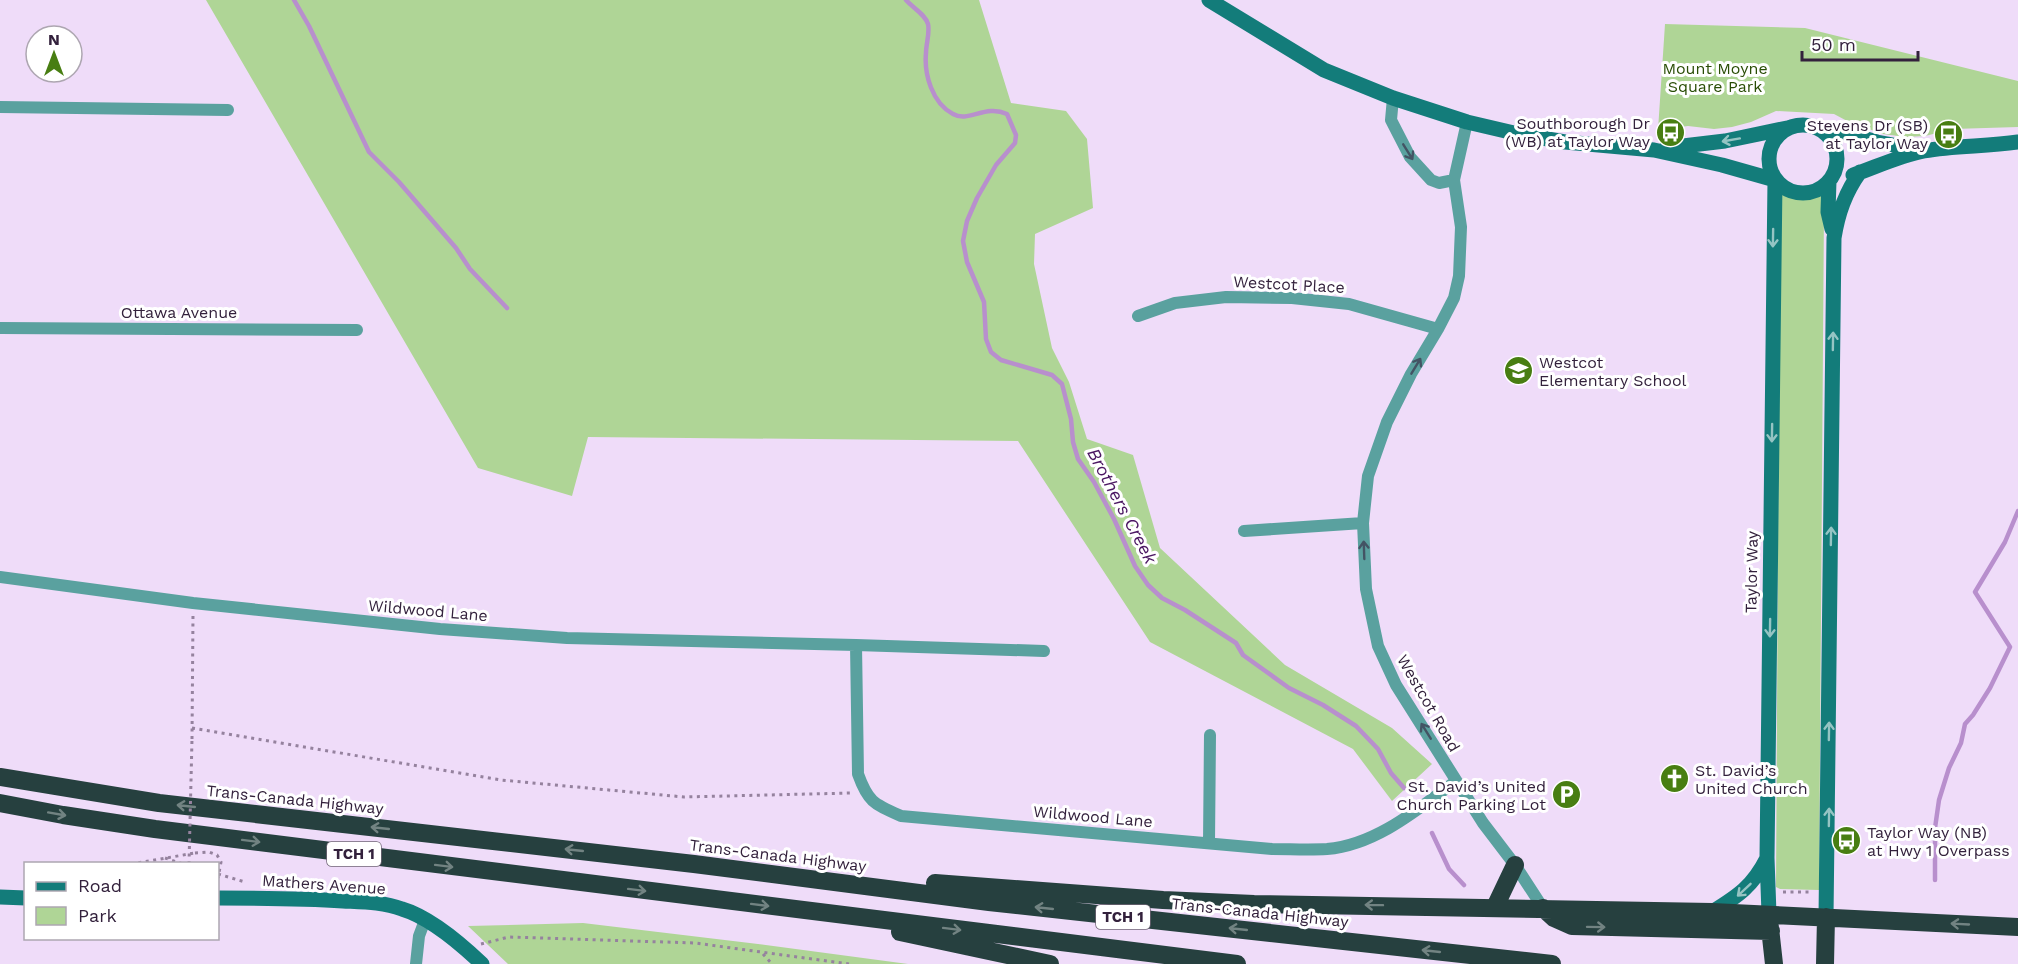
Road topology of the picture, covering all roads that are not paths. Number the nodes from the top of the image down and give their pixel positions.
1 (1209, 0) edge
2 (1393, 98) junction
3 (0, 107) edge
4 (228, 110) dead end
5 (1467, 122) junction
6 (1788, 128) junction
7 (1820, 129) junction
8 (2018, 142) edge
9 (1654, 150) junction
10 (1926, 150) junction
11 (1860, 172) junction
12 (1454, 180) junction
13 (1775, 180) junction
14 (1829, 181) junction
15 (1834, 238) junction
16 (1138, 316) dead end
17 (0, 328) edge
18 (1438, 329) junction
19 (357, 330) dead end
20 (1363, 523) junction
21 (1244, 531) dead end
22 (0, 577) edge
23 (856, 645) junction
24 (1044, 651) dead end
25 (1210, 735) dead end
26 (0, 777) edge
27 (1456, 781) junction
28 (0, 803) edge
29 (1209, 843) junction
30 (1767, 858) junction
31 (694, 864) junction
32 (1515, 865) junction
33 (0, 897) edge
34 (24, 897) edge
35 (219, 898) edge
36 (1495, 907) junction
37 (1543, 908) junction
38 (811, 911) junction
39 (1712, 912) junction
40 (1826, 917) junction
41 (425, 920) junction
42 (1770, 923) junction
43 (2018, 927) edge
44 (416, 964) edge
45 (482, 964) edge
46 (1050, 964) edge
47 (1237, 964) edge
48 (1552, 964) edge
49 (1774, 964) edge
50 (1826, 964) edge

1 - 2 street
2 - 5 street
2 -> 12 street
3 - 4 street
5 - 9 street
5 - 12 street, Westcot Road
6 - 7 street
6 -> 9 street
6 - 13 street
7 - 10 street
7 - 14 street
8 - 10 street
9 - 13 street
10 - 11 street
11 - 14 street
11 - 15 street
12 - 18 street, Westcot Road
13 - 14 street
13 -> 30 street, Taylor Way
14 - 15 street
40 -> 15 street
16 - 18 street, Westcot Place
17 - 19 street, Ottawa Avenue
20 -> 18 street, Westcot Road
20 - 21 street
27 -> 20 street, Westcot Road
22 - 23 street, Wildwood Lane
23 - 24 street, Wildwood Lane
23 - 29 street, Wildwood Lane
25 - 29 street
31 -> 26 highway, Trans-Canada Highway / TCH 1
27 - 29 street, Wildwood Lane
27 - 32 street, Westcot Road
28 -> 38 highway, TCH 1
30 -> 39 street
30 - 42 street, Taylor Way
36 -> 31 highway
48 -> 31 highway, Trans-Canada Highway / TCH 1
32 - 36 highway
32 - 37 street, Westcot Road
33 - 34 street
35 - 41 street, Mathers Avenue
36 - 37 highway
37 - 39 highway
37 -> 42 highway
38 - 46 highway
38 -> 47 highway, TCH 1
39 - 42 highway
40 - 42 highway
43 -> 40 highway
40 - 50 highway
41 - 44 street
41 - 45 street, Mathers Avenue
42 - 49 highway, Taylor Way

